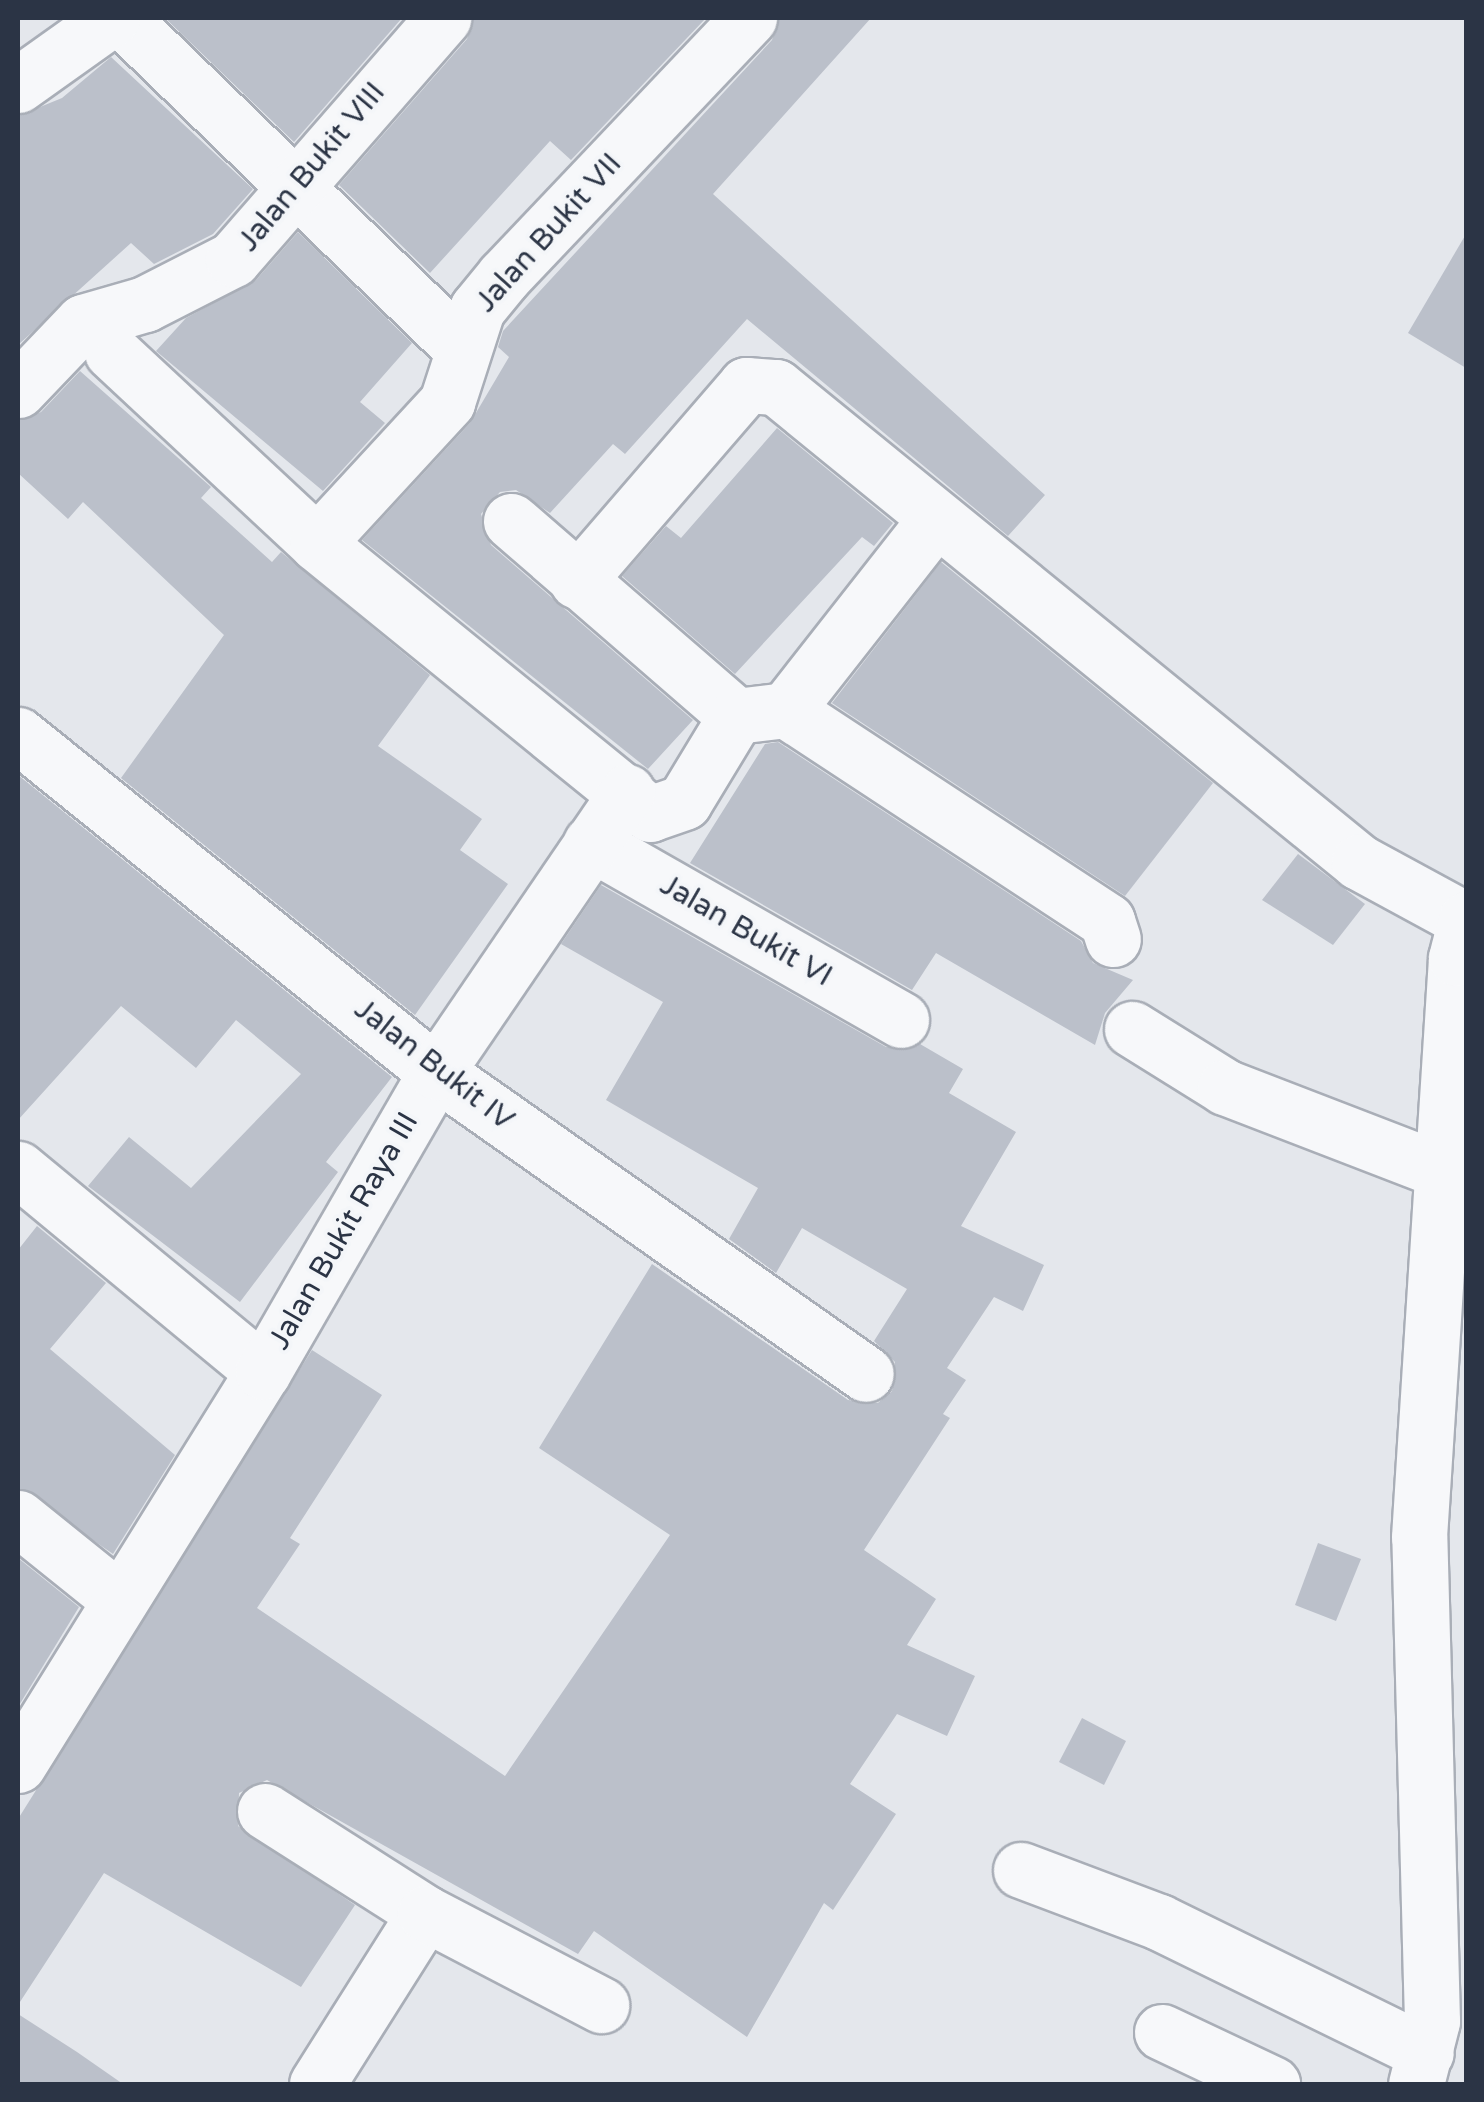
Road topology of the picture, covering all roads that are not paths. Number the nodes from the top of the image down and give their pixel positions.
1 (112, 18) edge
2 (121, 18) edge
3 (442, 18) edge
4 (749, 18) edge
5 (18, 86) edge
6 (295, 180) junction
7 (460, 346) junction
8 (112, 352) dead end
9 (18, 390) edge
10 (511, 521) dead end
11 (934, 521) junction
12 (324, 550) junction
13 (577, 581) junction
14 (761, 713) junction
15 (18, 735) edge
16 (627, 792) junction
17 (592, 843) junction
18 (1466, 920) edge
19 (1113, 939) dead end
20 (901, 1020) dead end
21 (1132, 1028) dead end
22 (436, 1072) junction
23 (18, 1169) edge
24 (1448, 1173) junction
25 (263, 1372) junction
26 (866, 1374) dead end
27 (18, 1518) edge
28 (120, 1600) junction
29 (18, 1766) edge
30 (265, 1811) dead end
31 (1020, 1870) dead end
32 (425, 1913) junction
33 (601, 2005) dead end
34 (1162, 2032) dead end
35 (1421, 2068) edge
36 (316, 2084) edge
37 (1272, 2084) edge

1 - 5 street
2 - 6 street
3 - 6 street, Jalan Bukit VIII
4 - 7 street, Jalan Bukit VII
6 - 7 street
6 - 9 street, Jalan Bukit VIII
7 - 12 street, Jalan Bukit VII
8 - 12 street
10 - 13 street
11 - 13 street
11 - 14 street
11 - 18 street
12 - 16 street
13 - 14 street
14 - 16 street
14 - 19 street
15 - 22 street, Jalan Bukit IV
16 - 17 street, Jalan Bukit Raya III
17 - 20 street, Jalan Bukit VI
17 - 22 street, Jalan Bukit Raya III
18 - 24 street
21 - 24 street
22 - 25 street, Jalan Bukit Raya III
22 - 26 street, Jalan Bukit IV
23 - 25 street
24 - 35 street
25 - 28 street, Jalan Bukit Raya III
27 - 28 street
28 - 29 street, Jalan Bukit Raya III
30 - 32 street
31 - 35 street
32 - 33 street
32 - 36 street
34 - 37 street

